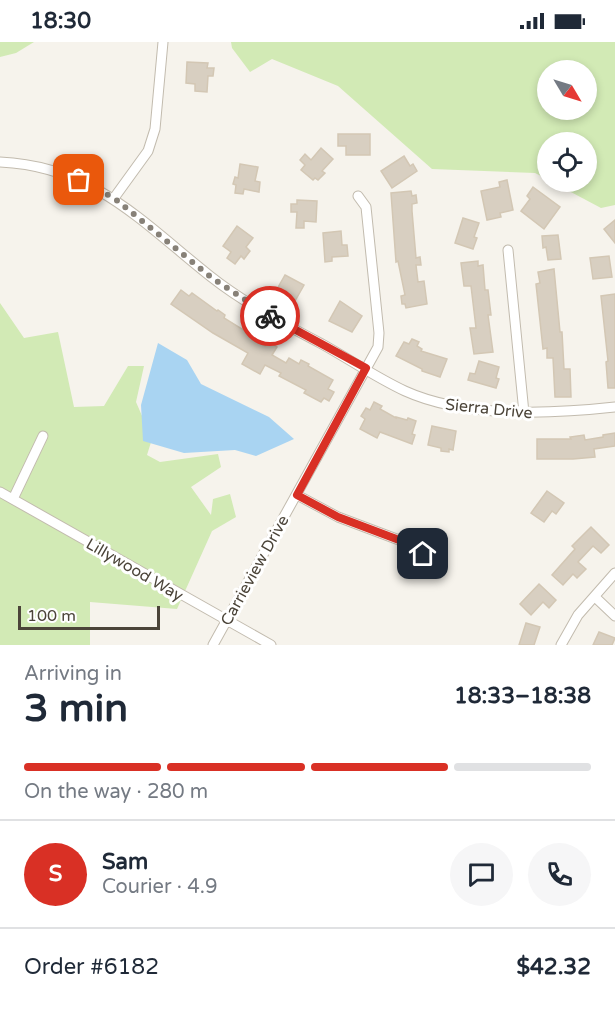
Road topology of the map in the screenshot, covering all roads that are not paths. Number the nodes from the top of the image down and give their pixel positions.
1 (163, 42) edge
2 (0, 162) edge
3 (358, 196) dead end
4 (114, 198) junction
5 (508, 250) dead end
6 (366, 368) junction
7 (615, 407) edge
8 (524, 413) junction
9 (43, 436) dead end
10 (0, 492) edge
11 (297, 495) junction
12 (13, 499) junction
13 (423, 554) dead end
14 (615, 573) edge
15 (595, 597) junction
16 (615, 616) edge
17 (226, 620) junction
18 (213, 645) edge
19 (271, 645) edge
20 (561, 645) edge

1 - 4 street
2 - 4 street, Sierra Drive
3 - 6 street, Carrieview Drive
4 - 6 street, Sierra Drive
5 - 8 street
6 - 8 street, Sierra Drive
6 - 11 street, Carrieview Drive
7 - 8 street, Sierra Drive
9 - 12 street
10 - 12 street, Lillywood Way
11 - 13 street
11 - 17 street, Carrieview Drive
12 - 17 street, Lillywood Way
14 - 15 street
15 - 16 street
15 - 20 street
17 - 18 street, Carrieview Drive
17 - 19 street, Lillywood Way

